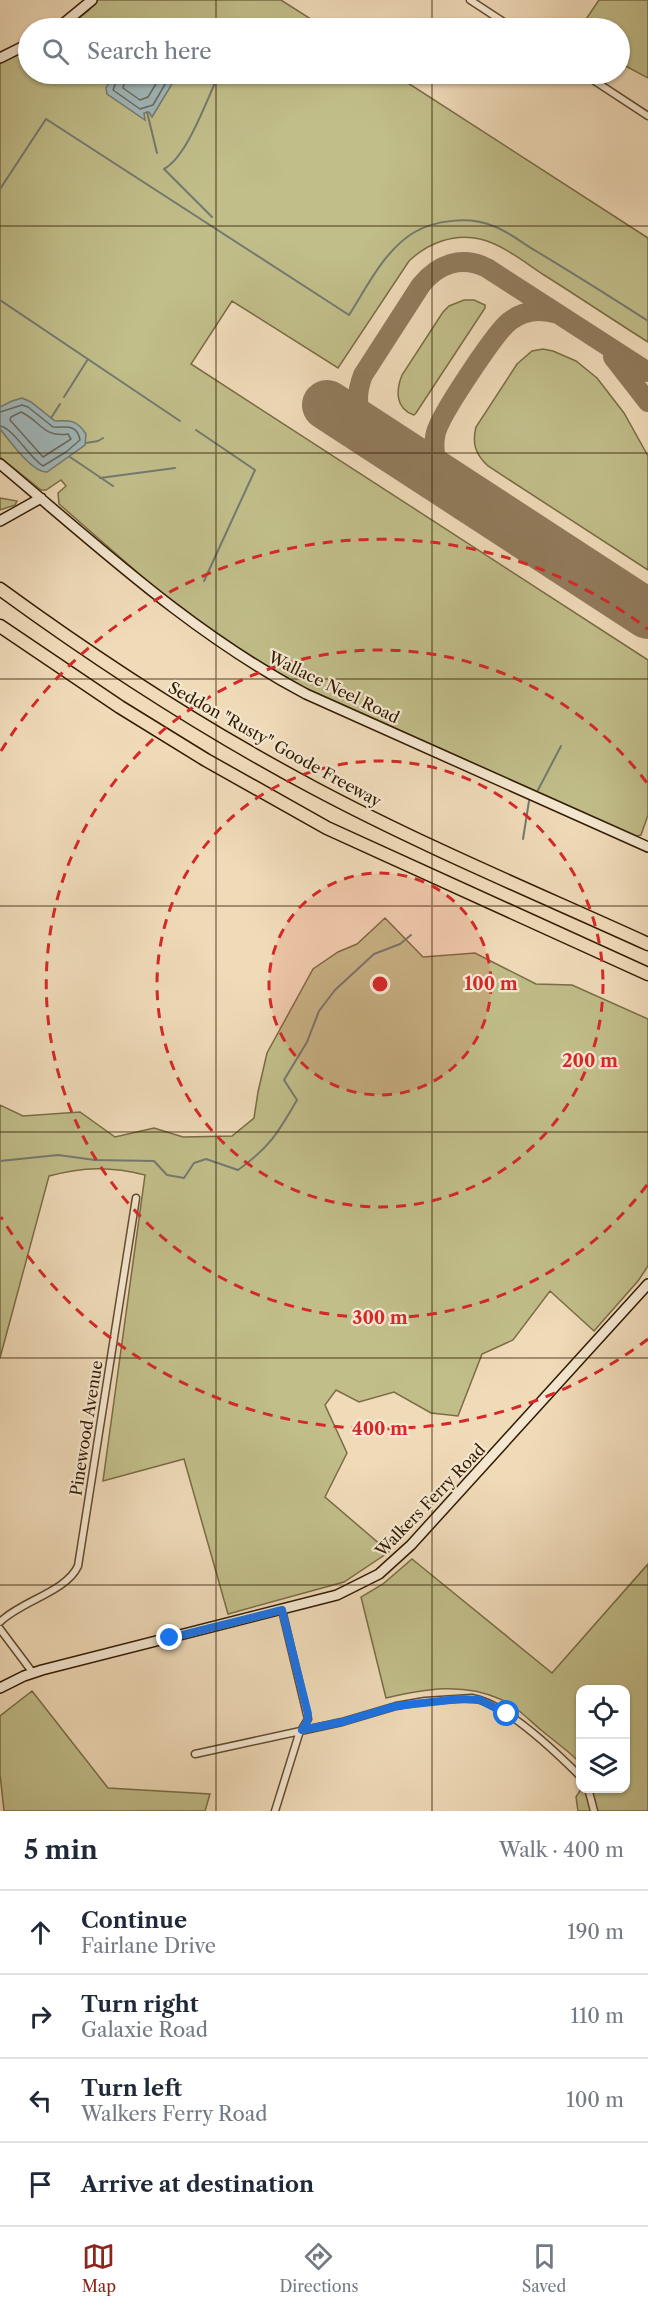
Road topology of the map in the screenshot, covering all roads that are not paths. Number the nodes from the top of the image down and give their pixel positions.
1 (92, 0) edge
2 (470, 0) edge
3 (73, 18) edge
4 (498, 18) edge
5 (18, 49) edge
6 (0, 58) edge
7 (599, 84) edge
8 (648, 116) edge
9 (0, 464) edge
10 (41, 498) junction
11 (0, 521) edge
12 (0, 589) edge
13 (0, 626) edge
14 (648, 847) edge
15 (648, 944) edge
16 (648, 974) edge
17 (136, 1198) dead end
18 (648, 1284) edge
19 (282, 1610) junction
20 (0, 1622) edge
21 (0, 1629) edge
22 (33, 1673) junction
23 (0, 1688) edge
24 (302, 1730) junction
25 (195, 1754) dead end
26 (576, 1772) edge
27 (589, 1793) edge
28 (275, 1811) edge
29 (594, 1811) edge

1 - 3 street
2 - 4 street
5 - 6 street
7 - 8 street
9 - 10 street, Wallace Neel Road
10 - 11 street
10 - 14 street, Wallace Neel Road
12 - 15 highway, Seddon "Rusty" Goode Freeway
13 - 16 highway
17 - 20 street, Pinewood Avenue
18 - 19 street, Walkers Ferry Road
19 - 22 street, Walkers Ferry Road
19 - 24 street
21 - 22 street
22 - 23 street, Walkers Ferry Road
24 - 25 street
24 - 26 street
24 - 28 street
27 - 29 street

